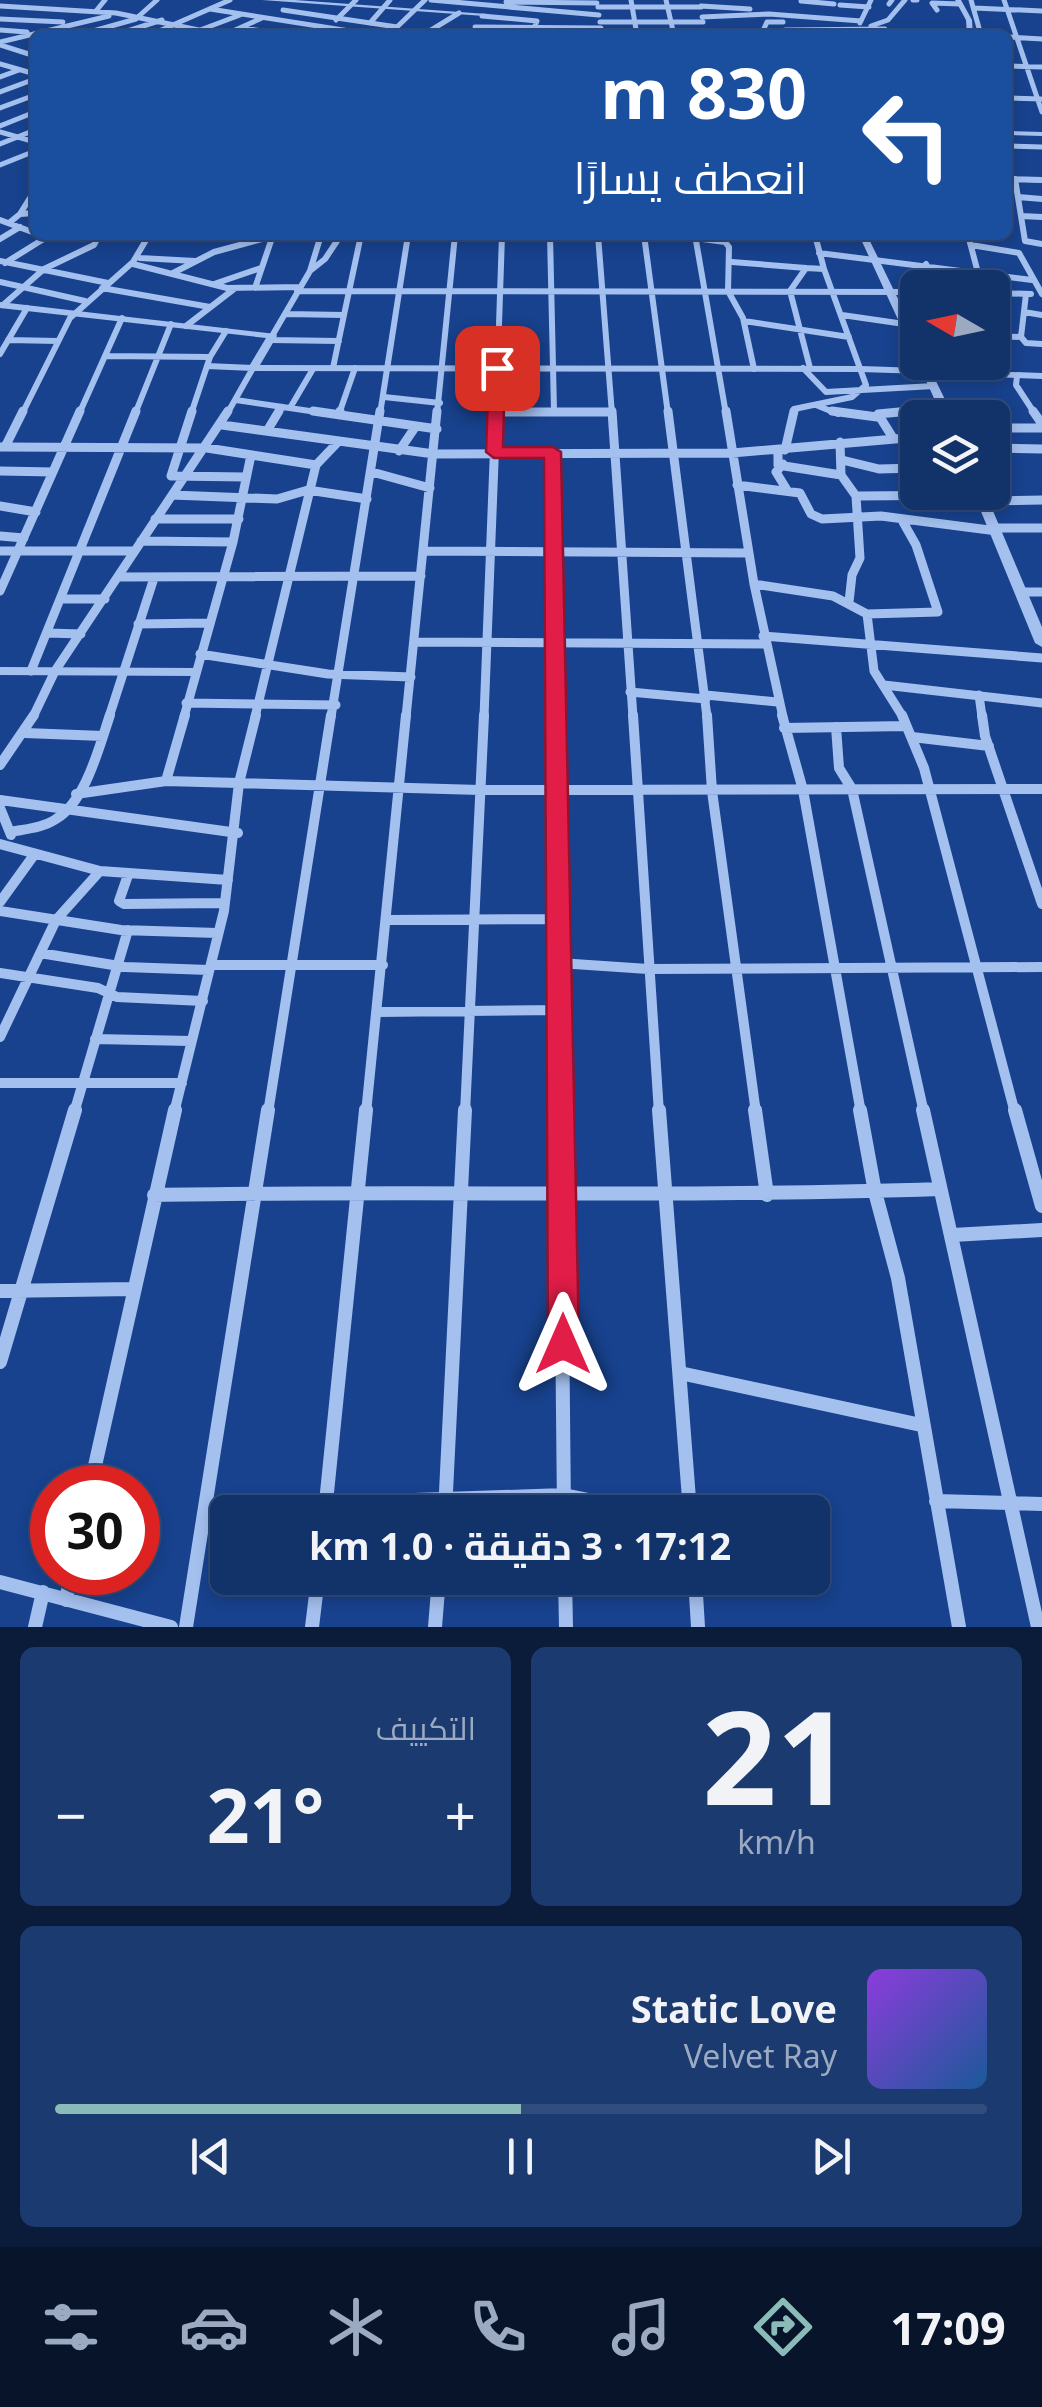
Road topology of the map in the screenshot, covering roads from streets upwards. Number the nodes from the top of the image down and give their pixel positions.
1 (20, 0) edge
2 (49, 0) edge
3 (78, 0) edge
4 (105, 0) edge
5 (128, 0) edge
6 (158, 0) edge
7 (230, 0) edge
8 (265, 0) edge
9 (390, 0) edge
10 (428, 0) edge
11 (801, 0) edge
12 (905, 0) edge
13 (972, 0) edge
14 (1004, 0) edge
15 (1038, 0) edge
16 (294, 1) edge
17 (530, 1) edge
18 (938, 1) edge
19 (319, 2) edge
20 (352, 2) edge
21 (562, 2) edge
22 (756, 2) edge
23 (959, 2) edge
24 (837, 3) edge
25 (870, 3) edge
26 (632, 4) edge
27 (666, 4) edge
28 (701, 4) edge
29 (0, 6) edge
30 (14, 6) junction
31 (380, 7) junction
32 (489, 8) edge
33 (974, 8) junction
34 (42, 9) junction
35 (1008, 9) junction
36 (69, 10) junction
37 (210, 10) junction
38 (283, 10) junction
39 (412, 10) junction
40 (528, 10) junction
41 (756, 10) junction
42 (937, 10) dead end
43 (790, 11) dead end
44 (1042, 11) edge
45 (96, 12) junction
46 (552, 12) junction
47 (118, 13) junction
48 (459, 13) junction
49 (241, 14) junction
50 (315, 14) junction
51 (768, 14) junction
52 (141, 16) junction
53 (599, 16) edge
54 (263, 18) junction
55 (340, 18) junction
56 (513, 19) junction
57 (781, 19) junction
58 (820, 19) junction
59 (162, 20) junction
60 (522, 20) junction
61 (537, 21) junction
62 (634, 22) junction
63 (672, 22) junction
64 (704, 22) junction
65 (1, 23) edge
66 (79, 23) junction
67 (297, 23) junction
68 (370, 23) junction
69 (178, 24) junction
70 (860, 25) junction
71 (387, 26) junction
72 (324, 27) junction
73 (475, 27) junction
74 (241, 28) junction
75 (504, 28) junction
76 (30, 30) edge
77 (49, 30) edge
78 (95, 30) edge
79 (131, 30) edge
80 (163, 30) edge
81 (200, 30) joint
82 (236, 30) edge
83 (254, 30) edge
84 (286, 30) edge
85 (337, 30) edge
86 (381, 30) edge
87 (431, 30) edge
88 (473, 30) edge
89 (491, 30) edge
90 (499, 30) edge
91 (518, 30) edge
92 (533, 30) edge
93 (570, 30) edge
94 (636, 30) edge
95 (673, 30) edge
96 (764, 30) edge
97 (784, 30) edge
98 (854, 30) edge
99 (886, 30) edge
100 (970, 30) edge
101 (980, 30) edge
102 (30, 35) edge
103 (1012, 38) edge
104 (1016, 38) junction
105 (1042, 39) edge
106 (0, 44) edge
107 (30, 54) edge
108 (0, 64) edge
109 (1012, 66) edge
110 (1028, 67) junction
111 (1042, 67) edge
112 (20, 70) junction
113 (30, 74) edge
114 (0, 77) edge
115 (30, 78) edge
116 (0, 93) edge
117 (30, 97) edge
118 (1012, 98) edge
119 (1040, 99) edge
120 (22, 100) junction
121 (30, 102) edge
122 (0, 108) edge
123 (1042, 112) edge
124 (30, 114) edge
125 (0, 129) edge
126 (30, 132) edge
127 (1012, 132) edge
128 (1042, 134) edge
129 (18, 136) junction
130 (30, 140) edge
131 (0, 144) edge
132 (1012, 146) edge
133 (1042, 151) edge
134 (30, 153) edge
135 (30, 162) edge
136 (3, 163) edge
137 (0, 175) edge
138 (1012, 179) edge
139 (1042, 180) edge
140 (1012, 182) edge
141 (1018, 197) junction
142 (30, 198) edge
143 (1042, 199) edge
144 (30, 213) edge
145 (20, 214) junction
146 (1042, 217) edge
147 (0, 220) edge
148 (1022, 220) junction
149 (1012, 221) edge
150 (10, 223) junction
151 (20, 227) junction
152 (30, 230) edge
153 (0, 238) edge
154 (36, 240) edge
155 (97, 240) edge
156 (146, 240) edge
157 (244, 240) edge
158 (258, 240) edge
159 (272, 240) edge
160 (320, 240) edge
161 (338, 240) edge
162 (360, 240) edge
163 (407, 240) edge
164 (454, 240) edge
165 (502, 240) edge
166 (550, 240) edge
167 (598, 240) edge
168 (645, 240) edge
169 (696, 240) edge
170 (724, 240) edge
171 (816, 240) edge
172 (866, 240) edge
173 (969, 240) edge
174 (247, 243) junction
175 (1029, 244) junction
176 (1042, 244) edge
177 (971, 245) junction
178 (1008, 250) junction
179 (819, 253) junction
180 (140, 258) junction
181 (876, 259) junction
182 (196, 261) junction
183 (732, 262) junction
184 (2, 263) edge
185 (133, 264) junction
186 (926, 264) junction
187 (262, 268) junction
188 (806, 268) junction
189 (44, 269) junction
190 (824, 269) junction
191 (930, 270) edge
192 (968, 270) edge
193 (975, 270) edge
194 (310, 271) junction
195 (172, 274) junction
196 (1010, 277) edge
197 (1032, 280) junction
198 (0, 282) edge
199 (214, 284) junction
200 (18, 286) junction
201 (105, 286) junction
202 (235, 288) junction
203 (254, 288) junction
204 (299, 289) junction
205 (350, 291) junction
206 (399, 291) junction
207 (500, 291) junction
208 (790, 291) junction
209 (449, 292) junction
210 (552, 292) junction
211 (602, 292) junction
212 (651, 292) junction
213 (706, 292) junction
214 (728, 292) junction
215 (834, 292) junction
216 (888, 292) junction
217 (900, 292) edge
218 (1010, 294) edge
219 (1026, 294) junction
220 (1042, 294) edge
221 (85, 301) junction
222 (2, 305) edge
223 (210, 306) junction
224 (27, 308) junction
225 (1024, 312) junction
226 (74, 313) junction
227 (286, 314) junction
228 (1042, 314) edge
229 (842, 315) junction
230 (344, 316) junction
231 (900, 316) edge
232 (122, 318) junction
233 (744, 322) junction
234 (900, 323) edge
235 (171, 324) junction
236 (186, 326) junction
237 (800, 330) junction
238 (226, 331) junction
239 (849, 337) junction
240 (1010, 337) edge
241 (271, 338) junction
242 (1020, 338) junction
243 (8, 340) junction
244 (338, 341) junction
245 (58, 342) junction
246 (1042, 344) edge
247 (0, 354) edge
248 (105, 356) junction
249 (158, 358) junction
250 (209, 362) junction
251 (253, 368) junction
252 (313, 368) junction
253 (333, 368) junction
254 (354, 368) junction
255 (388, 368) junction
256 (444, 368) junction
257 (497, 368) junction
258 (661, 368) junction
259 (721, 368) junction
260 (754, 368) junction
261 (807, 368) junction
262 (900, 368) edge
263 (554, 369) junction
264 (608, 369) junction
265 (861, 369) junction
266 (1010, 375) edge
267 (1018, 376) junction
268 (1042, 376) edge
269 (931, 380) edge
270 (934, 386) junction
271 (863, 390) junction
272 (384, 397) junction
273 (236, 400) junction
274 (940, 400) edge
275 (1027, 400) junction
276 (1042, 400) edge
277 (440, 403) junction
278 (816, 405) junction
279 (286, 408) junction
280 (554, 411) junction
281 (497, 412) junction
282 (612, 412) junction
283 (900, 412) edge
284 (338, 415) junction
285 (878, 416) junction
286 (381, 421) junction
287 (222, 425) junction
288 (416, 426) junction
289 (1042, 426) edge
290 (1010, 427) edge
291 (437, 429) junction
292 (267, 431) junction
293 (893, 438) junction
294 (900, 438) edge
295 (338, 442) junction
296 (840, 442) junction
297 (3, 447) edge
298 (64, 447) junction
299 (124, 447) junction
300 (377, 447) junction
301 (179, 448) junction
302 (208, 448) junction
303 (1010, 448) edge
304 (1042, 449) edge
305 (399, 450) junction
306 (781, 451) junction
307 (494, 452) junction
308 (553, 452) junction
309 (614, 453) junction
310 (672, 453) junction
311 (732, 453) junction
312 (434, 454) junction
313 (251, 455) junction
314 (842, 460) junction
315 (783, 464) junction
316 (316, 466) junction
317 (900, 468) edge
318 (0, 471) edge
319 (52, 472) junction
320 (372, 472) junction
321 (840, 476) junction
322 (246, 477) junction
323 (184, 478) junction
324 (220, 478) junction
325 (737, 486) junction
326 (430, 488) junction
327 (308, 490) junction
328 (787, 490) junction
329 (172, 495) junction
330 (214, 496) junction
331 (856, 496) junction
332 (900, 496) edge
333 (244, 497) junction
334 (1010, 498) edge
335 (366, 500) junction
336 (1042, 500) edge
337 (0, 506) edge
338 (987, 510) edge
339 (36, 512) junction
340 (854, 515) junction
341 (155, 518) junction
342 (239, 519) junction
343 (904, 522) junction
344 (1042, 528) edge
345 (996, 530) junction
346 (0, 536) edge
347 (24, 538) junction
348 (141, 541) junction
349 (233, 542) junction
350 (0, 551) edge
351 (19, 551) junction
352 (424, 551) junction
353 (82, 552) junction
354 (134, 552) junction
355 (490, 552) junction
356 (556, 552) junction
357 (622, 552) junction
358 (748, 552) junction
359 (686, 553) junction
360 (421, 576) junction
361 (119, 577) junction
362 (154, 578) junction
363 (222, 578) junction
364 (288, 578) junction
365 (354, 579) junction
366 (754, 584) junction
367 (0, 591) edge
368 (1021, 592) junction
369 (1042, 592) edge
370 (62, 599) junction
371 (105, 599) junction
372 (848, 602) junction
373 (867, 614) junction
374 (1038, 621) edge
375 (208, 623) junction
376 (138, 624) junction
377 (48, 633) junction
378 (81, 634) junction
379 (764, 640) junction
380 (414, 642) junction
381 (558, 642) junction
382 (626, 642) junction
383 (1042, 642) edge
384 (488, 643) junction
385 (699, 643) junction
386 (870, 645) junction
387 (200, 654) junction
388 (1042, 658) edge
389 (269, 665) junction
390 (0, 671) edge
391 (31, 671) junction
392 (55, 671) junction
393 (122, 672) junction
394 (194, 672) junction
395 (340, 675) junction
396 (410, 677) junction
397 (884, 686) junction
398 (630, 692) junction
399 (979, 695) junction
400 (706, 697) junction
401 (778, 702) junction
402 (1042, 703) edge
403 (186, 704) junction
404 (259, 704) junction
405 (336, 705) junction
406 (836, 727) junction
407 (784, 728) junction
408 (909, 732) junction
409 (25, 733) junction
410 (104, 736) junction
411 (988, 746) junction
412 (0, 765) edge
413 (166, 781) junction
414 (239, 783) junction
415 (322, 785) junction
416 (400, 788) junction
417 (927, 789) junction
418 (1006, 789) junction
419 (1042, 789) edge
420 (480, 790) junction
421 (638, 790) junction
422 (803, 790) junction
423 (852, 790) junction
424 (558, 791) junction
425 (712, 791) junction
426 (76, 794) junction
427 (0, 800) edge
428 (0, 808) edge
429 (67, 811) junction
430 (10, 832) junction
431 (238, 833) junction
432 (0, 844) edge
433 (15, 846) junction
434 (34, 855) junction
435 (100, 870) junction
436 (128, 875) junction
437 (228, 880) junction
438 (0, 902) edge
439 (223, 904) junction
440 (1042, 904) edge
441 (0, 911) edge
442 (558, 919) junction
443 (56, 920) junction
444 (388, 920) junction
445 (474, 920) junction
446 (128, 930) junction
447 (217, 933) junction
448 (40, 952) junction
449 (559, 963) junction
450 (292, 964) junction
451 (383, 965) junction
452 (118, 966) junction
453 (737, 966) junction
454 (210, 967) junction
455 (834, 967) junction
456 (890, 967) junction
457 (1042, 967) edge
458 (974, 968) junction
459 (648, 969) junction
460 (0, 973) edge
461 (26, 977) junction
462 (108, 996) junction
463 (203, 1001) junction
464 (559, 1010) junction
465 (376, 1012) junction
466 (468, 1012) junction
467 (0, 1037) edge
468 (95, 1039) junction
469 (192, 1041) junction
470 (0, 1082) edge
471 (82, 1082) junction
472 (182, 1083) junction
473 (940, 1189) junction
474 (355, 1190) junction
475 (459, 1192) junction
476 (875, 1192) junction
477 (562, 1193) junction
478 (667, 1193) junction
479 (256, 1194) junction
480 (154, 1195) junction
481 (767, 1196) junction
482 (1042, 1206) edge
483 (1042, 1230) edge
484 (953, 1236) junction
485 (133, 1288) junction
486 (21, 1290) junction
487 (0, 1291) edge
488 (0, 1362) edge
489 (680, 1373) junction
490 (921, 1425) junction
491 (95, 1465) edge
492 (327, 1495) edge
493 (446, 1495) edge
494 (564, 1495) edge
495 (689, 1495) edge
496 (936, 1501) junction
497 (1010, 1504) junction
498 (1042, 1504) edge
499 (0, 1582) edge
500 (30, 1589) edge
501 (42, 1595) edge
502 (52, 1595) edge
503 (67, 1595) edge
504 (316, 1595) edge
505 (438, 1595) edge
506 (565, 1595) edge
507 (696, 1595) edge
508 (66, 1600) junction
509 (133, 1622) edge
510 (36, 1627) edge
511 (171, 1627) edge
512 (186, 1627) edge
513 (312, 1627) edge
514 (435, 1627) edge
515 (566, 1627) edge
516 (698, 1627) edge
517 (959, 1627) edge
518 (1038, 1627) edge

1 - 30 street
2 - 34 street
3 - 36 street
4 - 45 street
5 - 47 street
6 - 52 street
7 - 37 street
8 - 16 street
9 - 31 street
10 - 32 street
10 - 39 street
11 - 24 street
11 - 43 street
12 - 70 street
13 - 33 street
14 - 35 street
15 - 44 street
16 - 19 street
16 - 38 street
17 - 21 street
17 - 32 street
18 - 23 street
18 - 42 street
19 - 20 street
19 - 50 street
20 - 31 street
20 - 55 street
21 - 46 street
21 - 53 street
22 - 41 street
23 - 100 street
24 - 25 street
24 - 58 street
25 - 70 street
26 - 27 street
26 - 53 street
26 - 62 street
27 - 28 street
27 - 63 street
28 - 41 street
28 - 64 street
29 - 30 street
30 - 34 street
30 - 65 street
31 - 39 street
31 - 68 street
32 - 40 street
32 - 48 street
32 - 56 street
32 - 73 street
33 - 35 street
33 - 101 street
34 - 36 street
35 - 44 street
35 - 104 street
36 - 45 street
37 - 49 street
37 - 69 street
38 - 50 street
38 - 54 street
39 - 48 street
39 - 71 street
40 - 46 street
40 - 60 street
41 - 51 street
45 - 47 street
46 - 53 street
46 - 61 street
47 - 52 street
47 - 66 street
48 - 87 street
49 - 54 street
49 - 81 street
50 - 55 street
50 - 67 street
51 - 57 street
51 - 64 street
52 - 59 street
52 - 78 street
53 - 62 street
53 - 93 street
54 - 67 street
54 - 74 street
55 - 68 street
55 - 72 street
56 - 60 street
56 - 75 street
57 - 58 street
57 - 70 street
57 - 96 street
57 - 97 street
58 - 70 street
59 - 69 street
59 - 79 street
60 - 61 street
61 - 92 street
62 - 63 street
62 - 94 street
63 - 64 street
63 - 95 street
65 - 66 street
65 - 76 street
66 - 77 street
67 - 72 street
67 - 84 street
68 - 71 street
69 - 80 street
69 - 81 street
70 - 98 street
70 - 99 street
71 - 86 street
72 - 85 street
73 - 88 street
73 - 89 street
74 - 82 street
74 - 83 street
75 - 90 street
75 - 91 street
102 - 106 street
103 - 104 street
104 - 105 street
104 - 110 street
106 - 107 street
108 - 112 street
109 - 110 street
110 - 111 street
110 - 119 street
112 - 113 street
112 - 114 street
115 - 116 street
116 - 120 street
117 - 120 street
118 - 119 street
119 - 123 street
120 - 121 street
120 - 122 street
124 - 125 street
125 - 129 street
126 - 129 street
127 - 128 street
129 - 130 street
129 - 131 street
132 - 133 street
134 - 136 street
135 - 136 street
136 - 137 street
138 - 139 street
140 - 141 street
141 - 143 street
141 - 148 street
142 - 145 street
144 - 145 street
145 - 150 street
146 - 148 street
147 - 150 street
148 - 149 street
148 - 175 street
150 - 151 street
151 - 152 street
151 - 153 street
154 - 184 street
155 - 189 street
156 - 180 street
157 - 174 street
158 - 174 street
159 - 187 street
160 - 194 street
161 - 194 street
162 - 205 street
163 - 206 street
164 - 209 street
165 - 207 street
166 - 210 street
167 - 211 street
168 - 212 street
169 - 213 street
170 - 183 street
171 - 179 street
172 - 181 street
173 - 177 street
174 - 182 street
175 - 176 street
175 - 178 street
177 - 178 street
177 - 193 street
178 - 197 street
179 - 181 street
179 - 190 street
180 - 182 street
180 - 185 street
181 - 186 street
181 - 216 street
182 - 195 street
183 - 188 street
183 - 214 street
184 - 189 street
185 - 195 street
185 - 201 street
186 - 191 street
186 - 192 street
187 - 199 street
187 - 203 street
188 - 190 street
188 - 208 street
189 - 200 street
189 - 201 street
190 - 215 street
194 - 204 street
195 - 199 street
196 - 197 street
197 - 220 street
198 - 200 street
199 - 202 street
200 - 221 street
200 - 222 street
201 - 221 street
201 - 223 street
202 - 203 street
202 - 223 street
203 - 204 street
204 - 205 street
204 - 227 street
205 - 206 street
205 - 230 street
206 - 209 street
206 - 255 street
207 - 209 street
207 - 210 street
207 - 257 street
208 - 214 street
208 - 215 street
208 - 237 street
209 - 256 street
210 - 211 street
210 - 263 street
211 - 212 street
211 - 264 street
212 - 213 street
212 - 258 street
213 - 214 street
213 - 259 street
214 - 233 street
215 - 216 street
215 - 229 street
216 - 217 street
216 - 231 street
218 - 219 street
219 - 220 street
219 - 225 street
221 - 226 street
222 - 224 street
223 - 236 street
224 - 226 street
224 - 243 street
225 - 228 street
225 - 242 street
226 - 232 street
226 - 245 street
227 - 230 street
227 - 241 street
229 - 234 street
229 - 239 street
230 - 244 street
232 - 235 street
232 - 248 street
233 - 237 street
233 - 260 street
235 - 236 street
235 - 249 street
236 - 238 street
237 - 239 street
237 - 261 street
238 - 241 street
238 - 250 street
239 - 265 street
240 - 242 street
241 - 244 street
241 - 251 street
242 - 246 street
243 - 245 street
243 - 247 street
244 - 253 street
245 - 297 street
248 - 249 street
248 - 298 street
249 - 250 street
249 - 299 street
250 - 251 street
250 - 301 street
251 - 252 street
251 - 273 street
252 - 253 street
252 - 279 street
253 - 254 street
254 - 255 street
254 - 284 street
255 - 256 street
255 - 272 street
256 - 257 street
256 - 277 street
257 - 263 street
257 - 281 street
258 - 259 street
258 - 264 street
258 - 310 street
259 - 260 street
259 - 311 street
260 - 261 street
261 - 265 street
261 - 271 street
262 - 265 street
263 - 264 street
263 - 280 street
264 - 282 street
265 - 271 street
266 - 267 street
267 - 268 street
267 - 275 street
269 - 270 street
270 - 271 street
270 - 274 street
271 - 278 street
272 - 277 street
272 - 286 street
273 - 279 street
273 - 287 street
275 - 276 street
275 - 289 street
277 - 291 street
278 - 285 street
278 - 306 street
279 - 284 street
279 - 292 street
280 - 281 street
280 - 282 street
281 - 307 street
282 - 309 street
283 - 285 street
284 - 286 street
285 - 293 street
286 - 288 street
286 - 300 street
287 - 292 street
287 - 302 street
288 - 291 street
288 - 305 street
289 - 290 street
291 - 312 street
292 - 295 street
293 - 294 street
293 - 296 street
295 - 300 street
295 - 316 street
296 - 306 street
296 - 314 street
297 - 298 street
298 - 299 street
298 - 319 street
299 - 301 street
299 - 353 street
300 - 305 street
300 - 320 street
301 - 302 street
301 - 323 street
302 - 313 street
302 - 323 street
303 - 304 street
305 - 312 street
306 - 311 street
306 - 315 street
307 - 308 street
307 - 312 street
307 - 355 street
308 - 309 street
308 - 356 street
309 - 310 street
309 - 357 street
310 - 311 street
310 - 359 street
311 - 325 street
312 - 326 street
313 - 316 street
313 - 322 street
314 - 317 street
314 - 321 street
315 - 321 street
315 - 328 street
316 - 327 street
318 - 319 street
319 - 339 street
320 - 326 street
320 - 335 street
321 - 331 street
322 - 324 street
322 - 333 street
323 - 324 street
323 - 329 street
324 - 330 street
325 - 328 street
325 - 358 street
326 - 352 street
327 - 333 street
327 - 335 street
327 - 364 street
328 - 340 street
329 - 330 street
329 - 341 street
330 - 333 street
331 - 332 street
331 - 340 street
333 - 342 street
334 - 336 street
335 - 365 street
337 - 339 street
338 - 345 street
339 - 347 street
340 - 343 street
340 - 372 street
341 - 342 street
341 - 348 street
342 - 349 street
343 - 345 street
343 - 373 street
344 - 345 street
345 - 368 street
346 - 347 street
347 - 351 street
348 - 349 street
348 - 354 street
349 - 363 street
350 - 351 street
351 - 353 street
351 - 367 street
352 - 355 street
352 - 360 street
353 - 354 street
353 - 370 street
354 - 361 street
355 - 356 street
355 - 384 street
356 - 357 street
356 - 381 street
357 - 359 street
357 - 382 street
358 - 359 street
358 - 366 street
359 - 385 street
360 - 365 street
360 - 380 street
361 - 362 street
361 - 371 street
362 - 363 street
362 - 376 street
363 - 364 street
363 - 375 street
364 - 365 street
364 - 389 street
365 - 395 street
366 - 372 street
366 - 379 street
368 - 369 street
368 - 374 street
370 - 371 street
370 - 377 street
371 - 378 street
372 - 373 street
373 - 386 street
374 - 383 street
375 - 376 street
375 - 387 street
376 - 393 street
377 - 378 street
377 - 391 street
378 - 392 street
379 - 385 street
379 - 386 street
379 - 401 street
380 - 384 street
380 - 396 street
381 - 382 street
381 - 384 street
381 - 424 street
382 - 385 street
382 - 398 street
384 - 420 street
385 - 400 street
386 - 388 street
386 - 397 street
387 - 389 street
387 - 394 street
389 - 395 street
389 - 404 street
390 - 391 street
391 - 392 street
392 - 393 street
392 - 409 street
393 - 394 street
393 - 410 street
394 - 403 street
395 - 396 street
395 - 405 street
396 - 416 street
397 - 399 street
397 - 408 street
398 - 400 street
398 - 421 street
399 - 402 street
399 - 411 street
400 - 401 street
400 - 425 street
401 - 407 street
403 - 404 street
403 - 413 street
404 - 405 street
404 - 414 street
405 - 415 street
406 - 407 street
406 - 408 street
406 - 423 street
407 - 422 street
408 - 411 street
408 - 417 street
409 - 410 street
409 - 412 street
410 - 426 street
411 - 418 street
413 - 414 street
413 - 426 street
414 - 415 street
414 - 431 street
415 - 416 street
415 - 450 street
416 - 420 street
416 - 444 street
417 - 418 street
417 - 423 street
417 - 458 street
418 - 419 street
418 - 440 street
420 - 424 street
420 - 445 street
421 - 424 street
421 - 425 street
421 - 459 street
422 - 423 street
422 - 425 street
422 - 455 street
423 - 456 street
424 - 442 street
425 - 453 street
426 - 429 street
427 - 429 street
428 - 430 street
429 - 430 street
429 - 431 street
430 - 433 street
431 - 437 street
432 - 433 street
433 - 434 street
434 - 435 street
434 - 438 street
435 - 436 street
435 - 443 street
436 - 437 street
436 - 439 street
437 - 439 street
439 - 447 street
441 - 443 street
442 - 445 street
442 - 449 street
443 - 446 street
443 - 448 street
444 - 445 street
444 - 451 street
445 - 466 street
446 - 447 street
446 - 452 street
447 - 454 street
448 - 452 street
448 - 461 street
449 - 459 street
449 - 464 street
450 - 451 street
450 - 454 street
450 - 479 street
451 - 465 street
452 - 454 street
452 - 462 street
453 - 455 street
453 - 459 street
453 - 481 street
454 - 463 street
455 - 456 street
455 - 476 street
456 - 458 street
456 - 473 street
457 - 458 street
458 - 482 street
459 - 478 street
460 - 461 street
461 - 462 street
461 - 467 street
462 - 463 street
462 - 468 street
463 - 469 street
464 - 466 street
464 - 477 street
465 - 466 street
465 - 474 street
466 - 475 street
468 - 469 street
468 - 471 street
469 - 472 street
470 - 471 street
471 - 472 street
471 - 486 street
472 - 480 street
473 - 476 street
473 - 484 street
474 - 475 street
474 - 479 street
474 - 492 street
475 - 477 street
475 - 493 street
476 - 481 street
476 - 490 street
477 - 478 street
477 - 494 street
478 - 481 street
478 - 489 street
479 - 480 street
479 - 512 street
480 - 485 street
483 - 484 street
484 - 497 street
485 - 486 street
485 - 491 street
486 - 487 street
486 - 488 street
489 - 490 street
489 - 495 street
490 - 496 street
496 - 497 street
496 - 517 street
497 - 498 street
497 - 518 street
499 - 500 street
501 - 510 street
502 - 508 street
503 - 508 street
504 - 513 street
505 - 514 street
506 - 515 street
507 - 516 street
508 - 509 street
509 - 511 street

